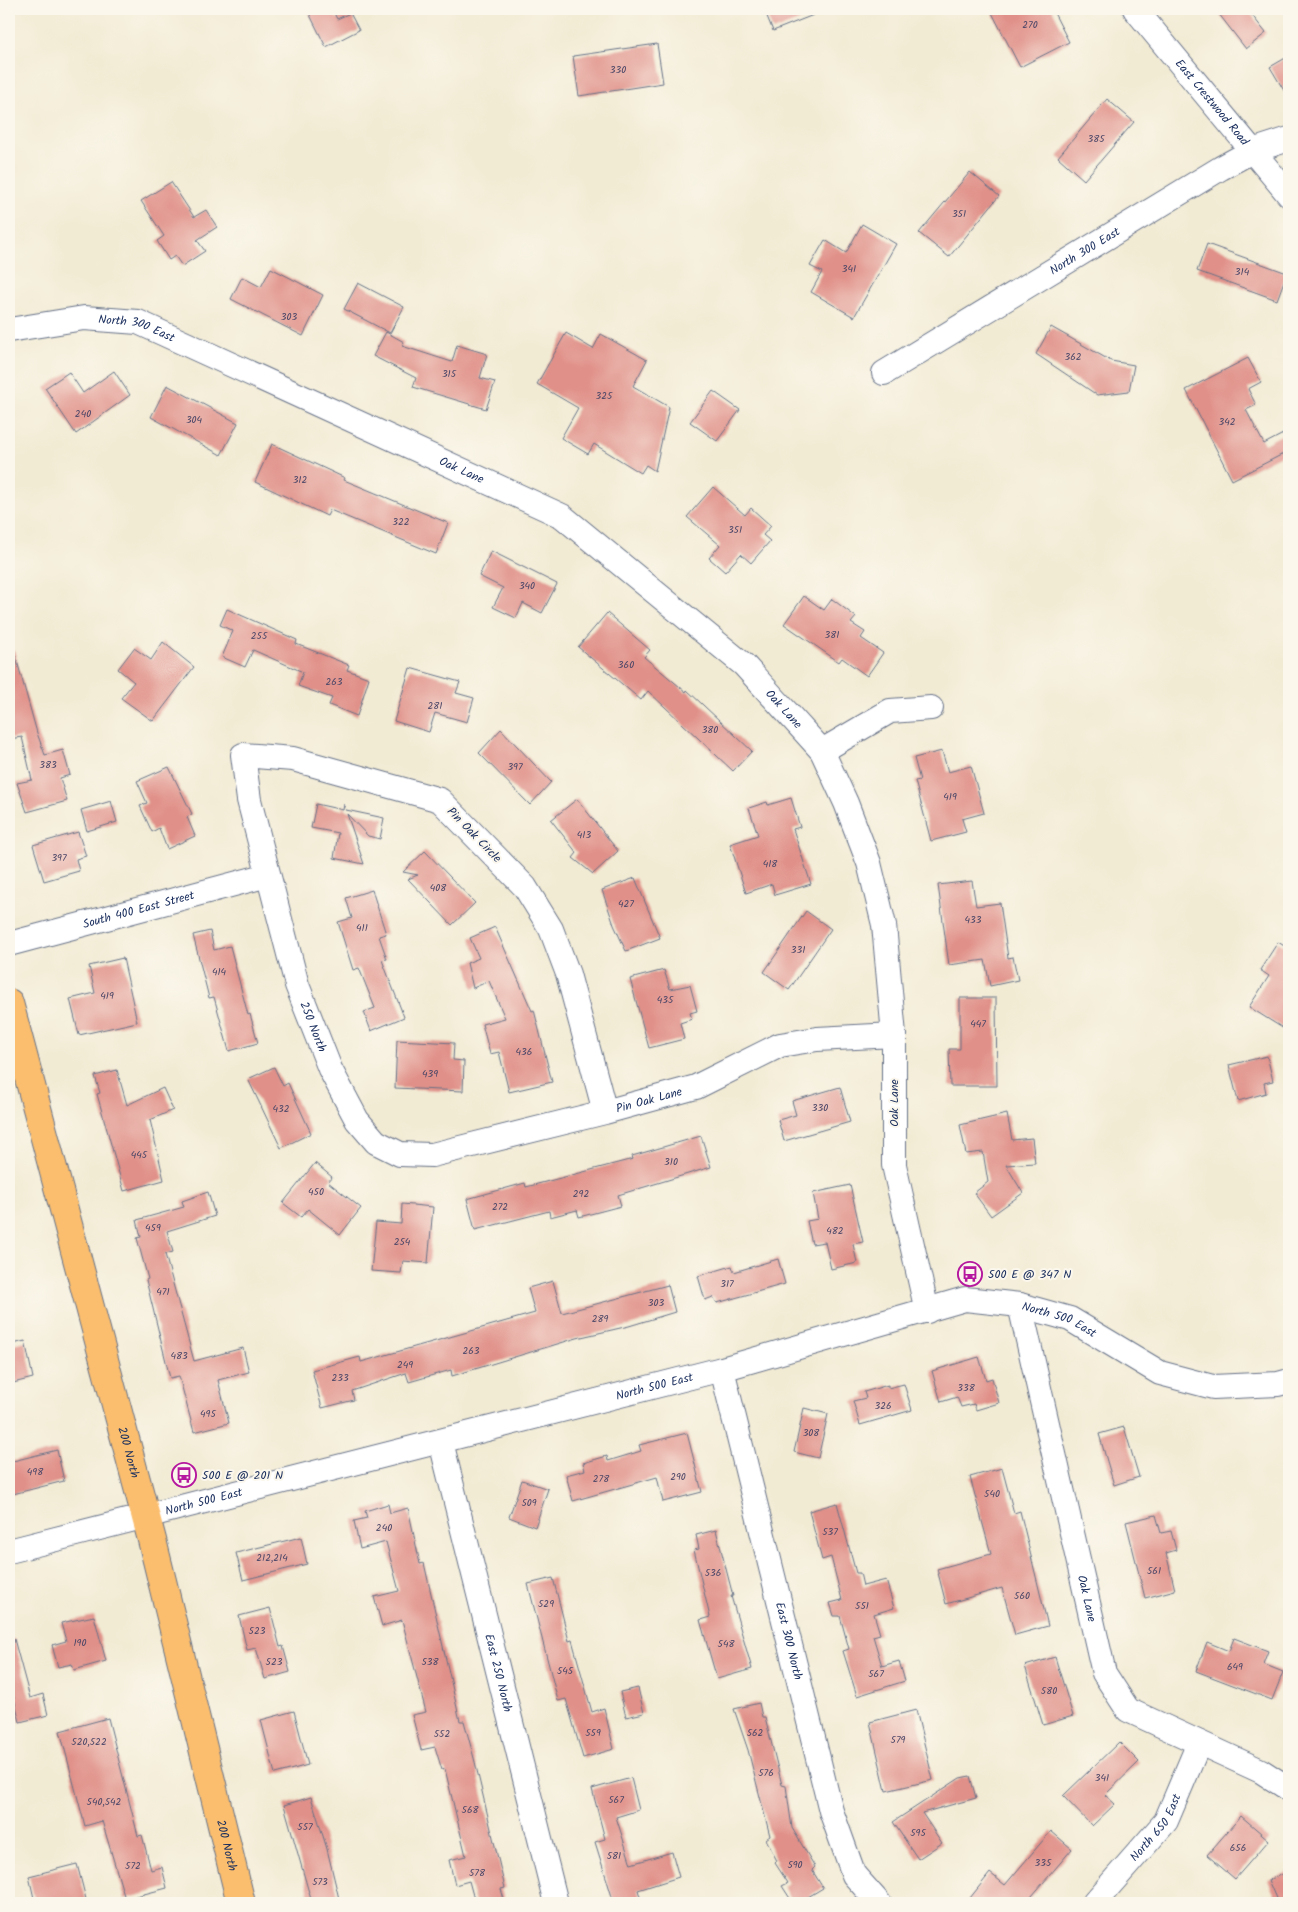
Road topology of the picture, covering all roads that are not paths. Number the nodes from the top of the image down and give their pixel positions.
1 (1134, 9) edge
2 (1289, 139) edge
3 (1252, 151) junction
4 (1289, 195) edge
5 (9, 330) edge
6 (884, 373) dead end
7 (255, 376) joint
8 (931, 708) dead end
9 (822, 751) junction
10 (268, 875) junction
11 (9, 944) edge
12 (9, 1002) edge
13 (894, 1035) junction
14 (605, 1112) junction
15 (400, 1154) joint
16 (1020, 1305) junction
17 (927, 1311) junction
18 (722, 1369) junction
19 (1289, 1381) edge
20 (441, 1442) junction
21 (145, 1517) junction
22 (9, 1551) edge
23 (1200, 1743) junction
24 (1289, 1789) edge
25 (241, 1903) edge
26 (556, 1903) edge
27 (879, 1903) edge
28 (1094, 1903) edge

1 - 3 street, East Crestwood Road
2 - 3 street, North 300 East
3 - 4 street, East Crestwood Road
3 - 6 street, North 300 East
5 - 7 street, North 300 East
7 - 9 street, Oak Lane
8 - 9 street
9 - 13 street, Oak Lane
10 - 11 street, South 400 East Street
10 - 14 street, Pin Oak Circle
10 - 15 street, 250 North
12 - 21 main road, 200 North
13 - 14 street, Pin Oak Lane
13 - 17 street, Oak Lane
14 - 15 street, Pin Oak Lane
16 - 17 street, North 500 East
16 - 19 street, North 500 East
16 - 23 street, Oak Lane
17 - 18 street, North 500 East
18 - 20 street, North 500 East
18 - 27 street, East 300 North
20 - 21 street, North 500 East
20 - 26 street, East 250 North
21 - 22 street, North 500 East
21 - 25 main road, 200 North
23 - 24 street, Oak Lane
23 - 28 street, North 650 East

